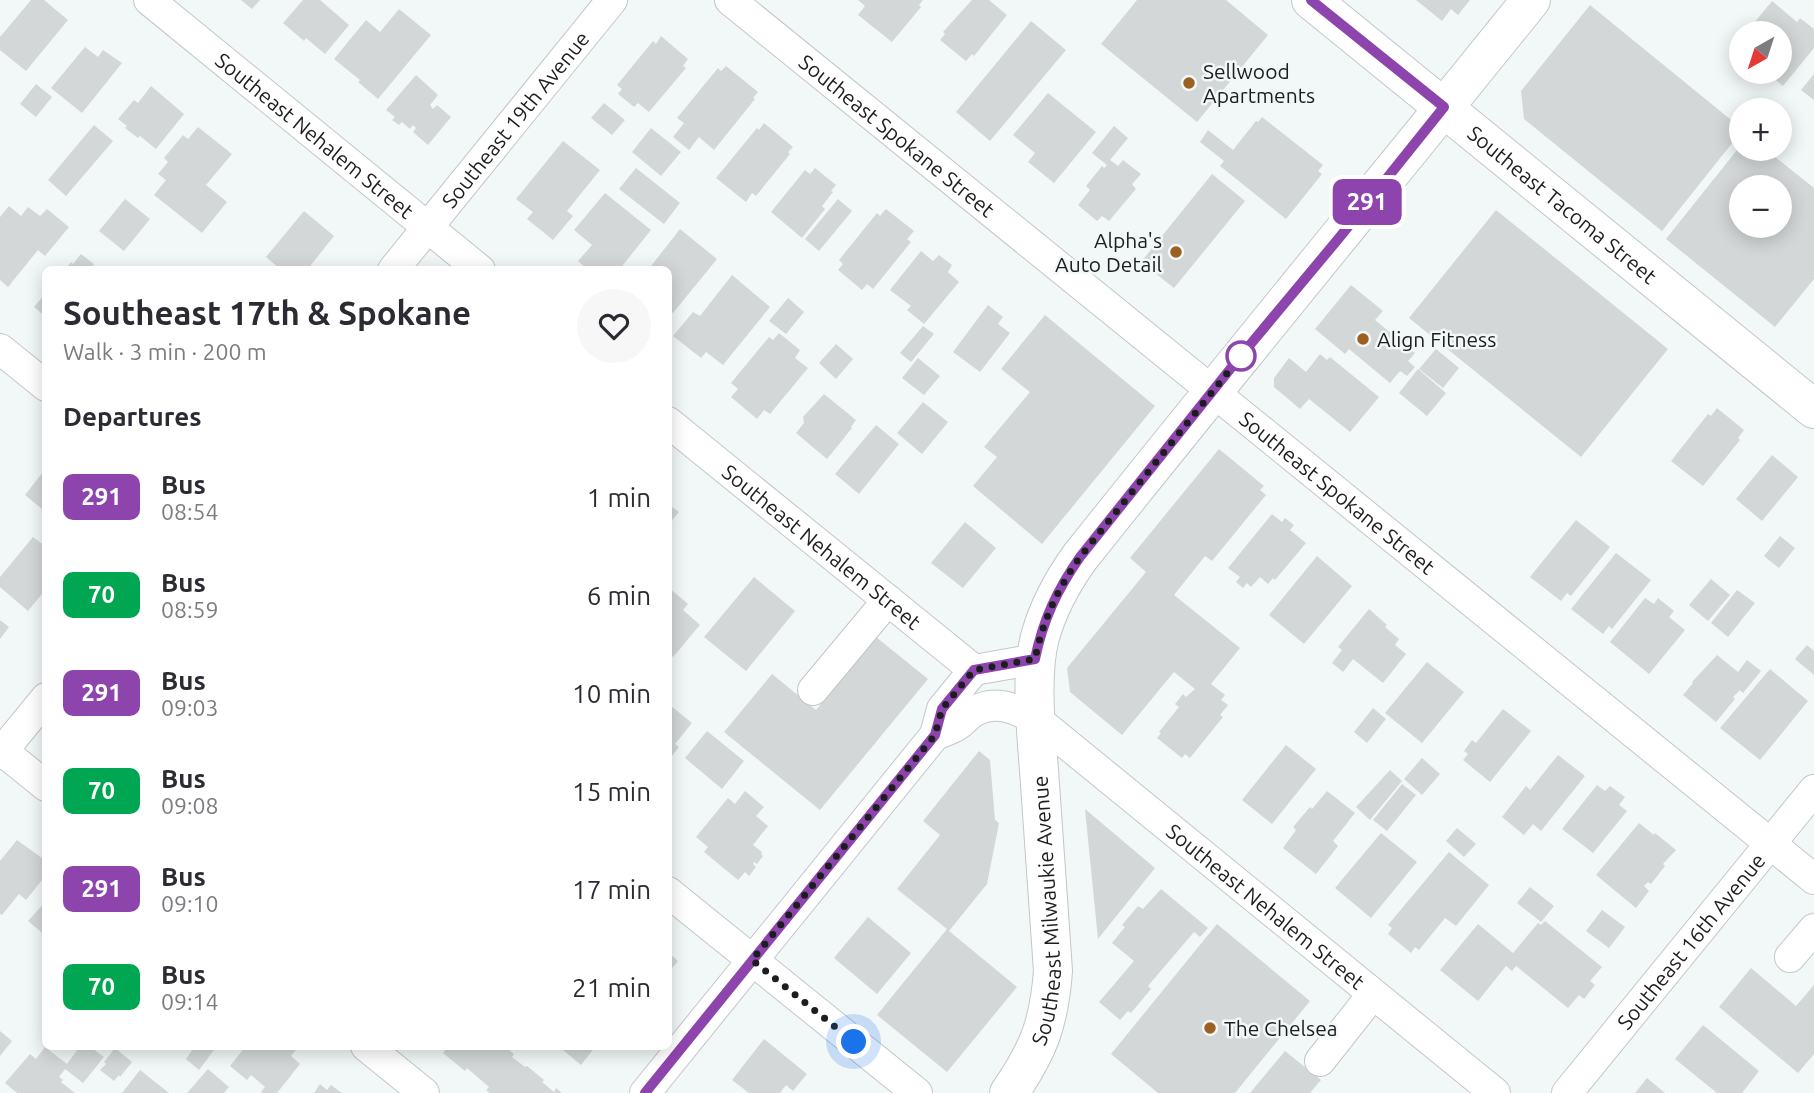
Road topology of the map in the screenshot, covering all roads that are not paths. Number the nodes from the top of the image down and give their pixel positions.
1 (149, 0) edge
2 (612, 0) edge
3 (730, 0) edge
4 (1311, 0) edge
5 (1531, 0) edge
6 (1444, 107) junction
7 (428, 227) junction
8 (396, 266) edge
9 (475, 266) edge
10 (0, 349) edge
11 (42, 383) edge
12 (1212, 392) junction
13 (1814, 409) edge
14 (672, 425) edge
15 (888, 600) junction
16 (1035, 659) junction
17 (974, 670) junction
18 (813, 690) dead end
19 (42, 703) edge
20 (1036, 719) junction
21 (935, 735) junction
22 (1, 751) edge
23 (42, 783) edge
24 (1814, 790) edge
25 (1771, 844) junction
26 (1814, 879) edge
27 (672, 895) edge
28 (1814, 929) edge
29 (1790, 957) dead end
30 (752, 960) junction
31 (1373, 994) junction
32 (371, 1050) edge
33 (1320, 1060) dead end
34 (424, 1093) edge
35 (645, 1093) edge
36 (917, 1093) edge
37 (1009, 1093) edge
38 (1495, 1093) edge
39 (1567, 1093) edge

1 - 7 street, Southeast Nehalem Street
2 - 7 street, Southeast 19th Avenue
3 - 12 street, Southeast Spokane Street
4 - 6 main road, Southeast Tacoma Street
5 - 6 main road, Southeast Milwaukie Avenue
6 - 12 main road, Southeast Milwaukie Avenue
6 - 13 main road, Southeast Tacoma Street
7 - 8 street, Southeast 19th Avenue
7 - 9 street, Southeast Nehalem Street
10 - 11 street
12 - 16 main road, Southeast Milwaukie Avenue
12 - 25 street, Southeast Spokane Street
14 - 15 street, Southeast Nehalem Street
15 - 17 street, Southeast Nehalem Street
15 - 18 street
16 - 17 street
16 - 20 main road, Southeast Milwaukie Avenue
17 - 21 street
19 - 22 street
20 - 21 street, Southeast Nehalem Street
20 - 31 street, Southeast Nehalem Street
20 - 37 main road, Southeast Milwaukie Avenue
21 - 30 street
22 - 23 street
24 - 25 street, Southeast 16th Avenue
25 - 26 street, Southeast Spokane Street
25 - 39 street, Southeast 16th Avenue
27 - 30 street
28 - 29 street
30 - 35 street
30 - 36 street
31 - 33 street
31 - 38 street, Southeast Nehalem Street
32 - 34 street

